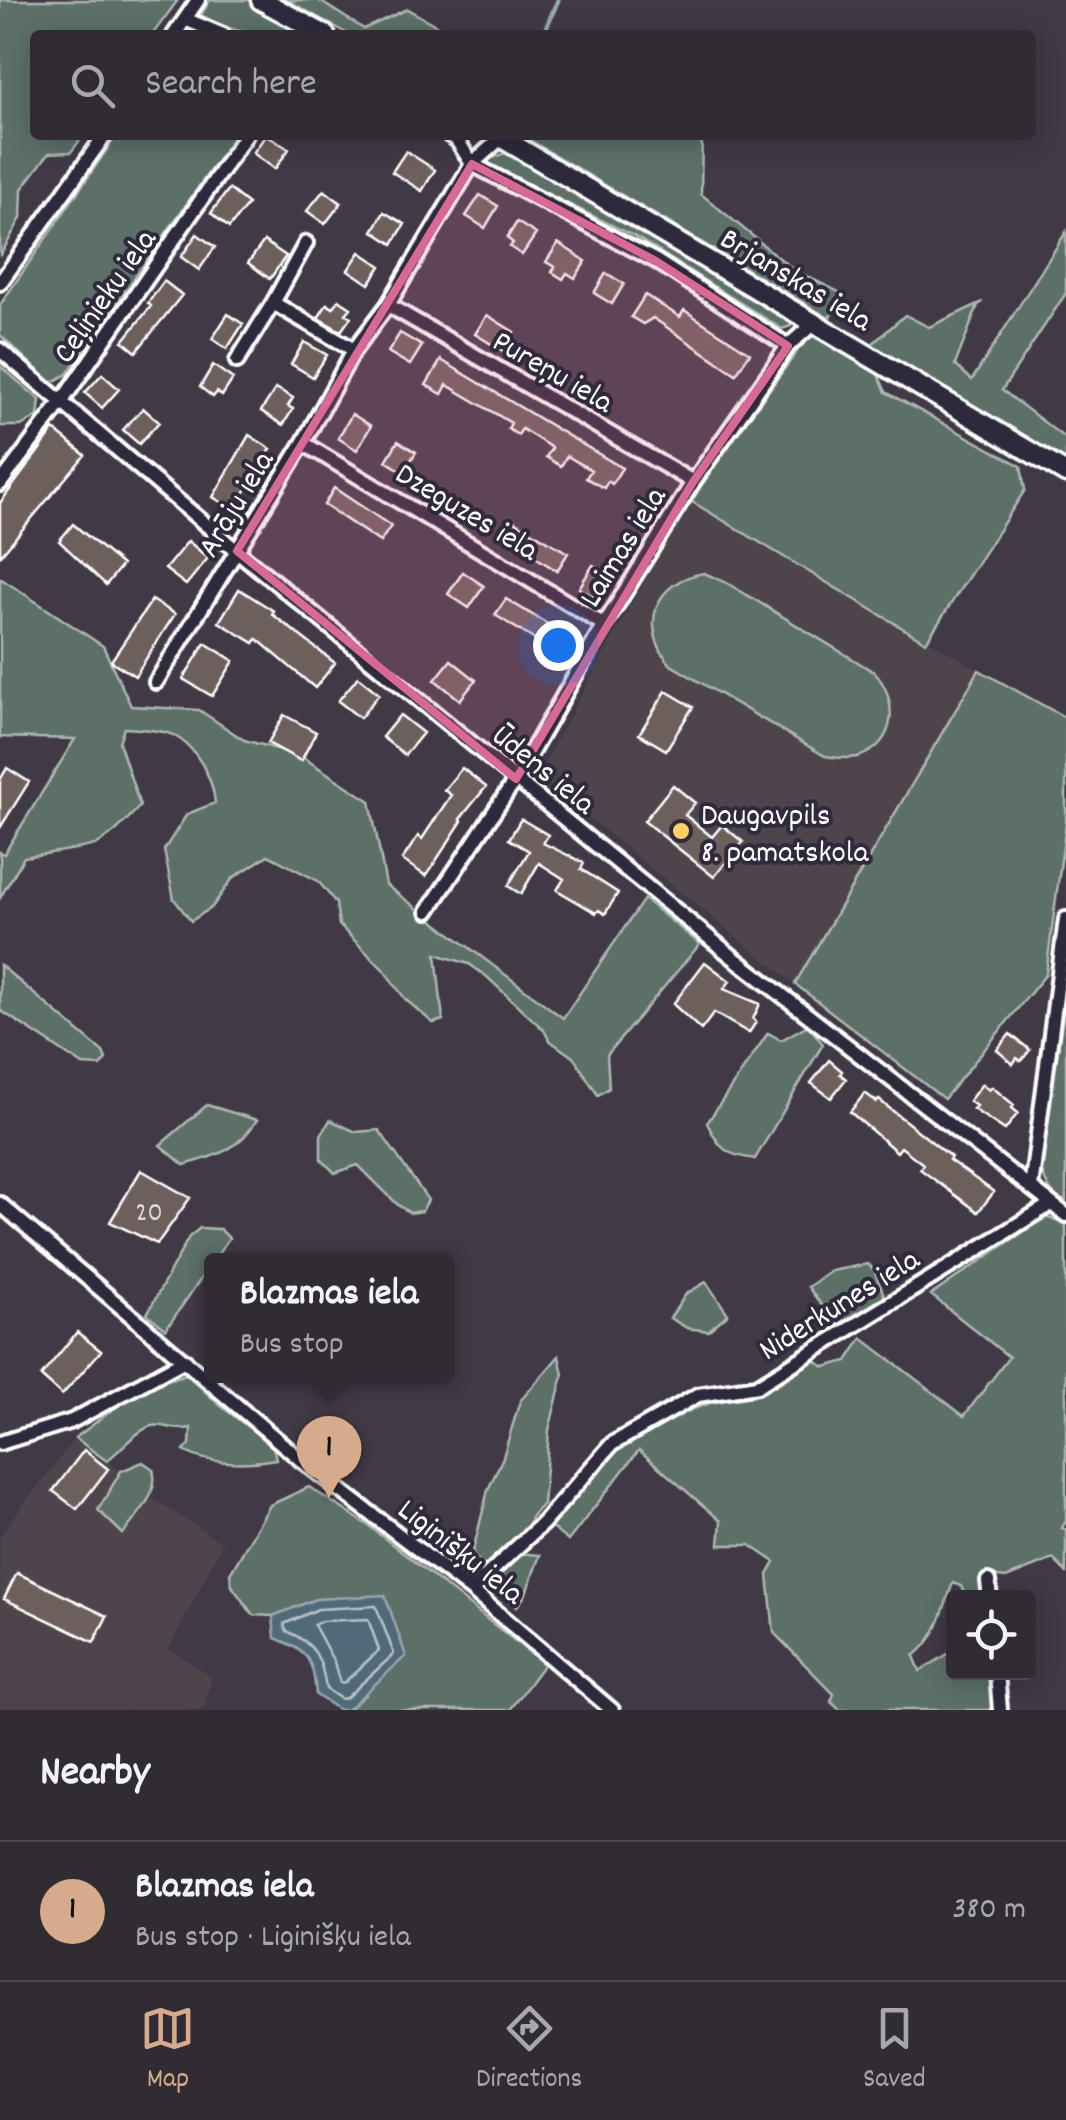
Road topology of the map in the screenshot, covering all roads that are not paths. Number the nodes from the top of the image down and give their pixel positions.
1 (198, 0) edge
2 (262, 0) edge
3 (185, 20) junction
4 (178, 30) edge
5 (210, 30) edge
6 (315, 30) edge
7 (101, 140) edge
8 (243, 140) edge
9 (458, 140) edge
10 (495, 140) edge
11 (506, 140) edge
12 (472, 164) junction
13 (306, 242) dead end
14 (0, 282) edge
15 (272, 303) junction
16 (388, 305) junction
17 (814, 323) junction
18 (788, 346) junction
19 (0, 350) edge
20 (354, 350) junction
21 (237, 361) dead end
22 (60, 404) junction
23 (302, 443) junction
24 (1066, 473) edge
25 (694, 482) junction
26 (0, 484) edge
27 (236, 551) junction
28 (604, 625) junction
29 (156, 682) dead end
30 (516, 778) junction
31 (428, 911) dead end
32 (1066, 920) edge
33 (1031, 1188) junction
34 (0, 1204) edge
35 (1051, 1204) junction
36 (1066, 1215) edge
37 (185, 1360) junction
38 (204, 1376) edge
39 (212, 1383) edge
40 (0, 1444) edge
41 (988, 1581) dead end
42 (471, 1590) junction
43 (989, 1590) edge
44 (998, 1680) edge
45 (612, 1710) edge
46 (1000, 1710) edge

1 - 3 street
2 - 6 main road
3 - 4 street
3 - 5 street
7 - 14 street
8 - 22 street, Ceļinieku iela
9 - 12 street
10 - 12 street, Arāju iela
11 - 17 main road, Brjanskas iela
12 - 16 street, Arāju iela
12 - 18 street
13 - 15 street
15 - 20 street
15 - 21 street
16 - 20 street, Arāju iela
16 - 25 street, Pureņu iela
17 - 18 street, Laimas iela
17 - 24 main road, Brjanskas iela
18 - 25 street, Laimas iela
19 - 22 street, Ūdens iela
20 - 23 street, Arāju iela
22 - 26 street, Ceļinieku iela
22 - 27 street, Ūdens iela
23 - 27 street, Arāju iela
23 - 28 street, Dzeguzes iela
25 - 28 street, Laimas iela
27 - 29 street, Arāju iela
27 - 30 street, Ūdens iela
28 - 30 street, Laimas iela
30 - 31 street, Laimas iela
30 - 33 street, Ūdens iela
32 - 33 street
33 - 35 street, Ūdens iela
34 - 37 street, Liginišķu iela
35 - 36 street, Ūdens iela
35 - 42 street, Niderkunes iela
37 - 38 street, Liginišķu iela
37 - 40 street
39 - 42 street, Liginišķu iela
41 - 43 street
42 - 45 street, Liginišķu iela
44 - 46 street

